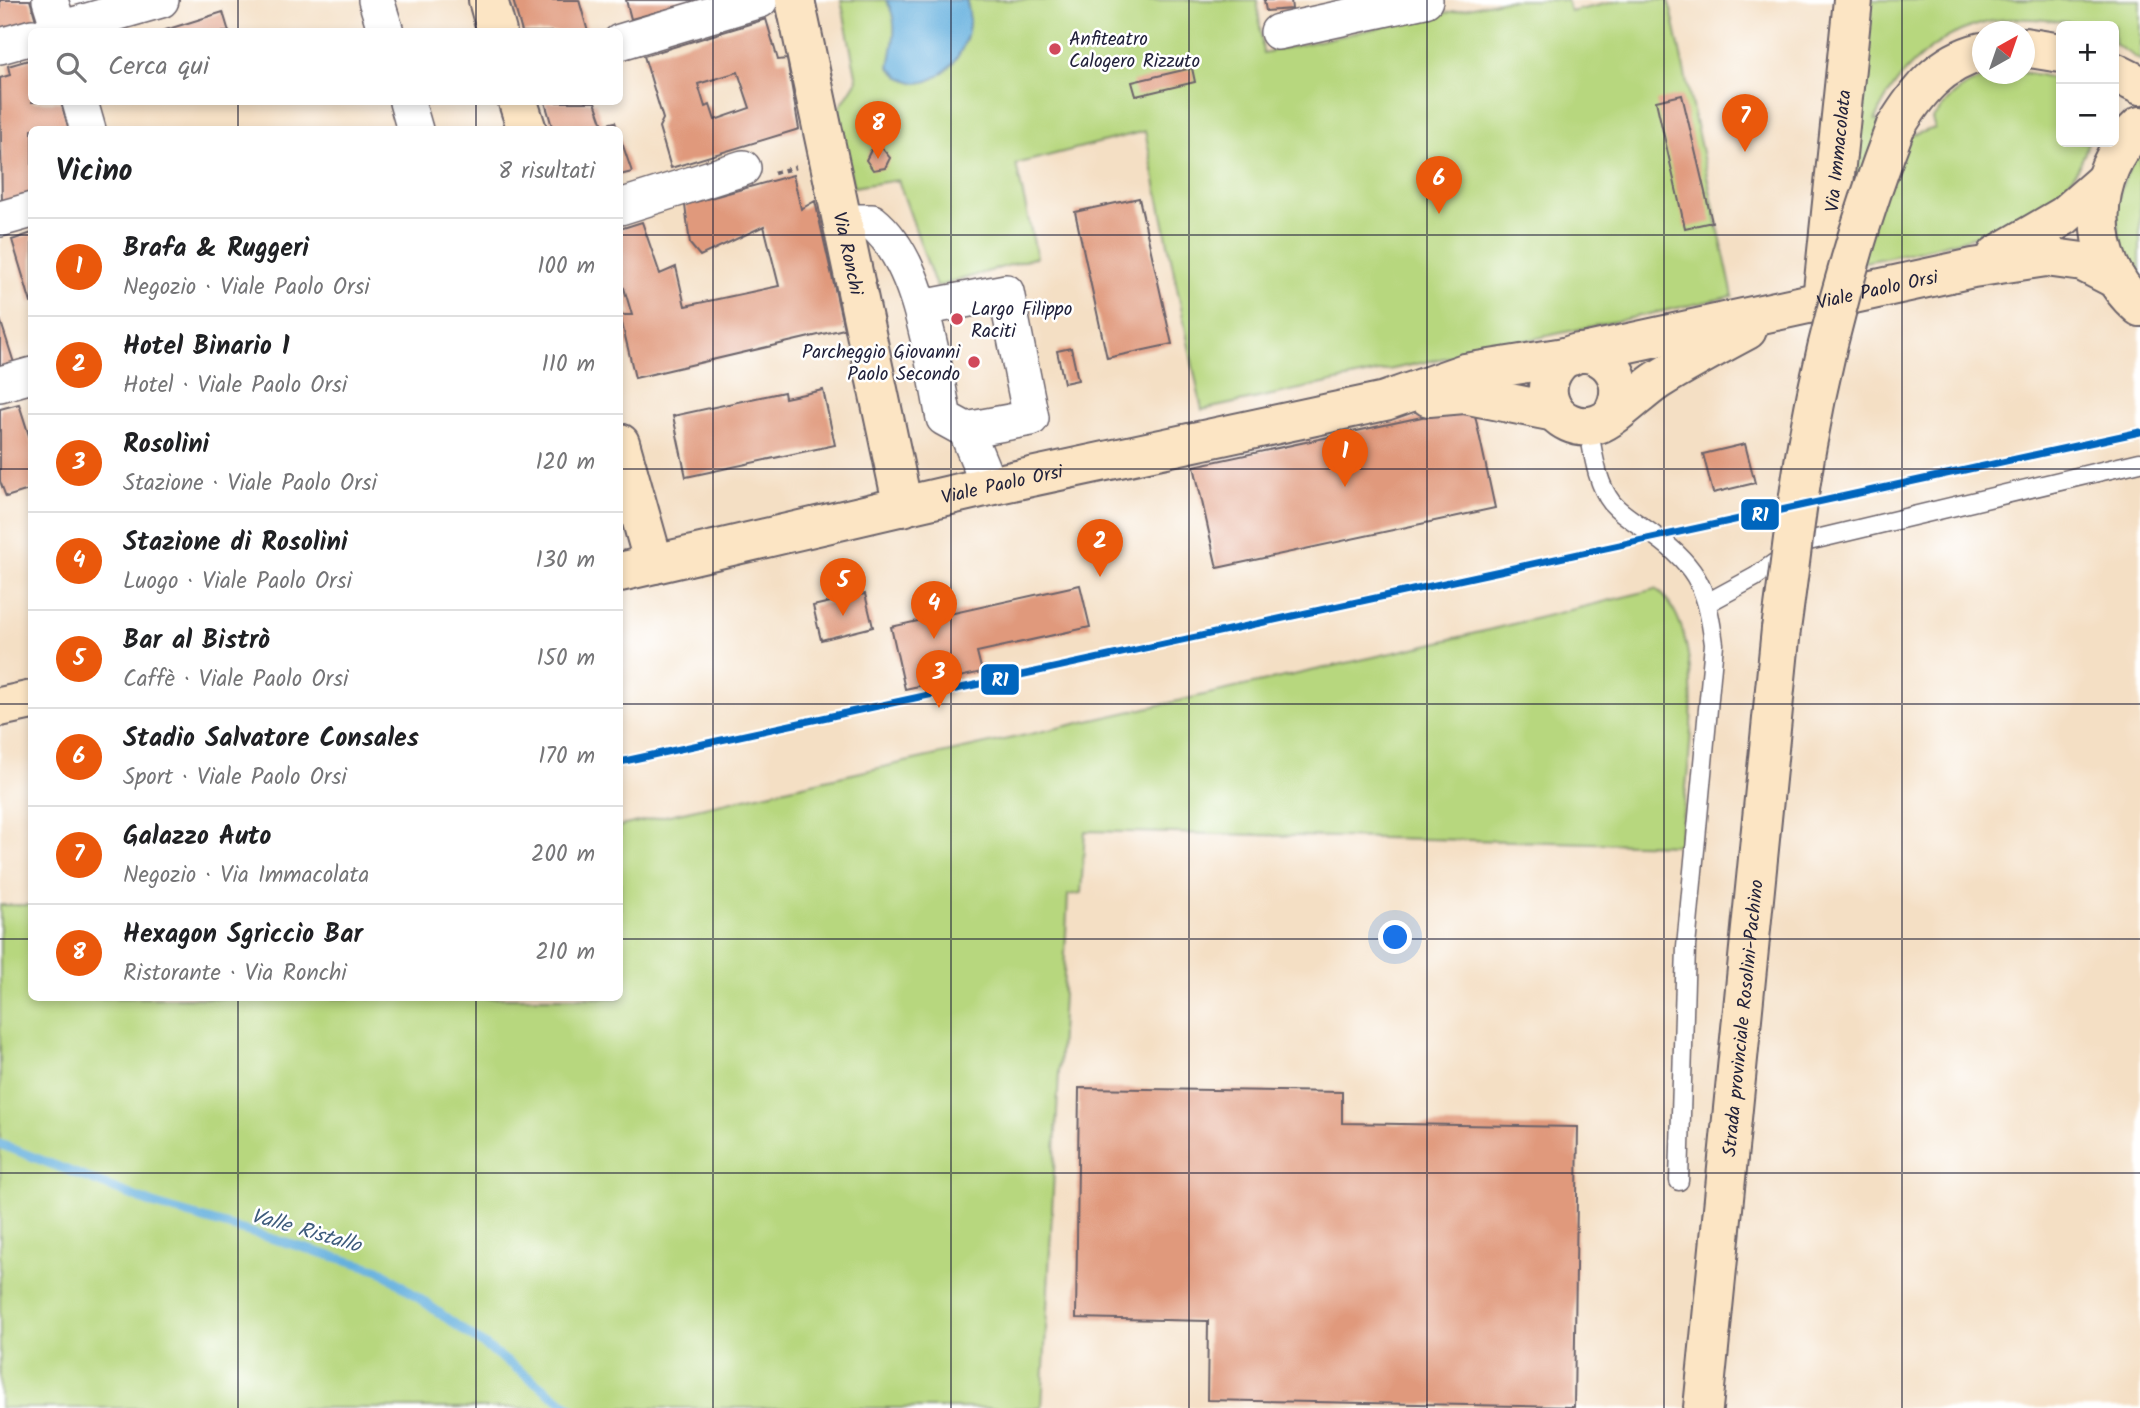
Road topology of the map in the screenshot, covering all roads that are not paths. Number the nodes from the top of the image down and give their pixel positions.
1 (161, 0) edge
2 (376, 0) edge
3 (488, 0) edge
4 (760, 0) edge
5 (795, 0) edge
6 (1425, 0) edge
7 (1853, 0) edge
8 (1322, 11) edge
9 (50, 26) edge
10 (385, 28) edge
11 (496, 28) edge
12 (1278, 32) dead end
13 (28, 35) edge
14 (623, 41) edge
15 (0, 46) edge
16 (1972, 54) edge
17 (2119, 74) edge
18 (2140, 85) edge
19 (81, 105) edge
20 (408, 105) edge
21 (519, 105) edge
22 (87, 126) edge
23 (414, 126) edge
24 (526, 126) edge
25 (2120, 146) edge
26 (743, 168) road end
27 (623, 206) edge
28 (28, 211) edge
29 (0, 219) edge
30 (843, 222) junction
31 (1973, 268) junction
32 (2128, 293) edge
33 (1822, 300) junction
34 (922, 308) junction
35 (1782, 310) junction
36 (1577, 354) junction
37 (28, 376) edge
38 (0, 384) edge
39 (1385, 401) junction
40 (1586, 416) junction
41 (966, 430) junction
42 (2140, 462) edge
43 (623, 465) edge
44 (989, 486) junction
45 (903, 507) junction
46 (637, 568) edge
47 (1709, 602) junction
48 (28, 702) edge
49 (0, 707) edge
50 (1679, 1181) dead end
51 (1703, 1408) edge

1 - 9 street
2 - 10 street
3 - 11 main road
4 - 14 street
5 - 30 main road, Via Ronchi
6 - 8 street
7 - 33 main road, Via Immacolata
8 - 12 street
13 - 15 street
16 - 51 main road, Strada provinciale Rosolini-Pachino, bridge
17 - 18 main road
19 - 22 street
20 - 23 street
21 - 24 main road
25 - 31 main road
25 - 32 main road
26 - 27 street
28 - 29 street
30 - 34 street
30 - 45 main road, Via Ronchi
31 - 32 main road
31 - 33 main road, Viale Paolo Orsi
33 - 35 main road, Viale Paolo Orsi
34 - 41 street
34 - 41 street
35 - 36 main road
35 - 40 main road
36 - 39 main road
36 - 40 main road
36 - 40 main road
37 - 38 street
39 - 40 main road
39 - 44 main road, Viale Paolo Orsi
40 - 47 lane
41 - 44 street
42 - 47 lane
43 - 46 main road
44 - 45 main road, Viale Paolo Orsi
45 - 46 main road, Viale Paolo Orsi
47 - 50 lane
48 - 49 main road

